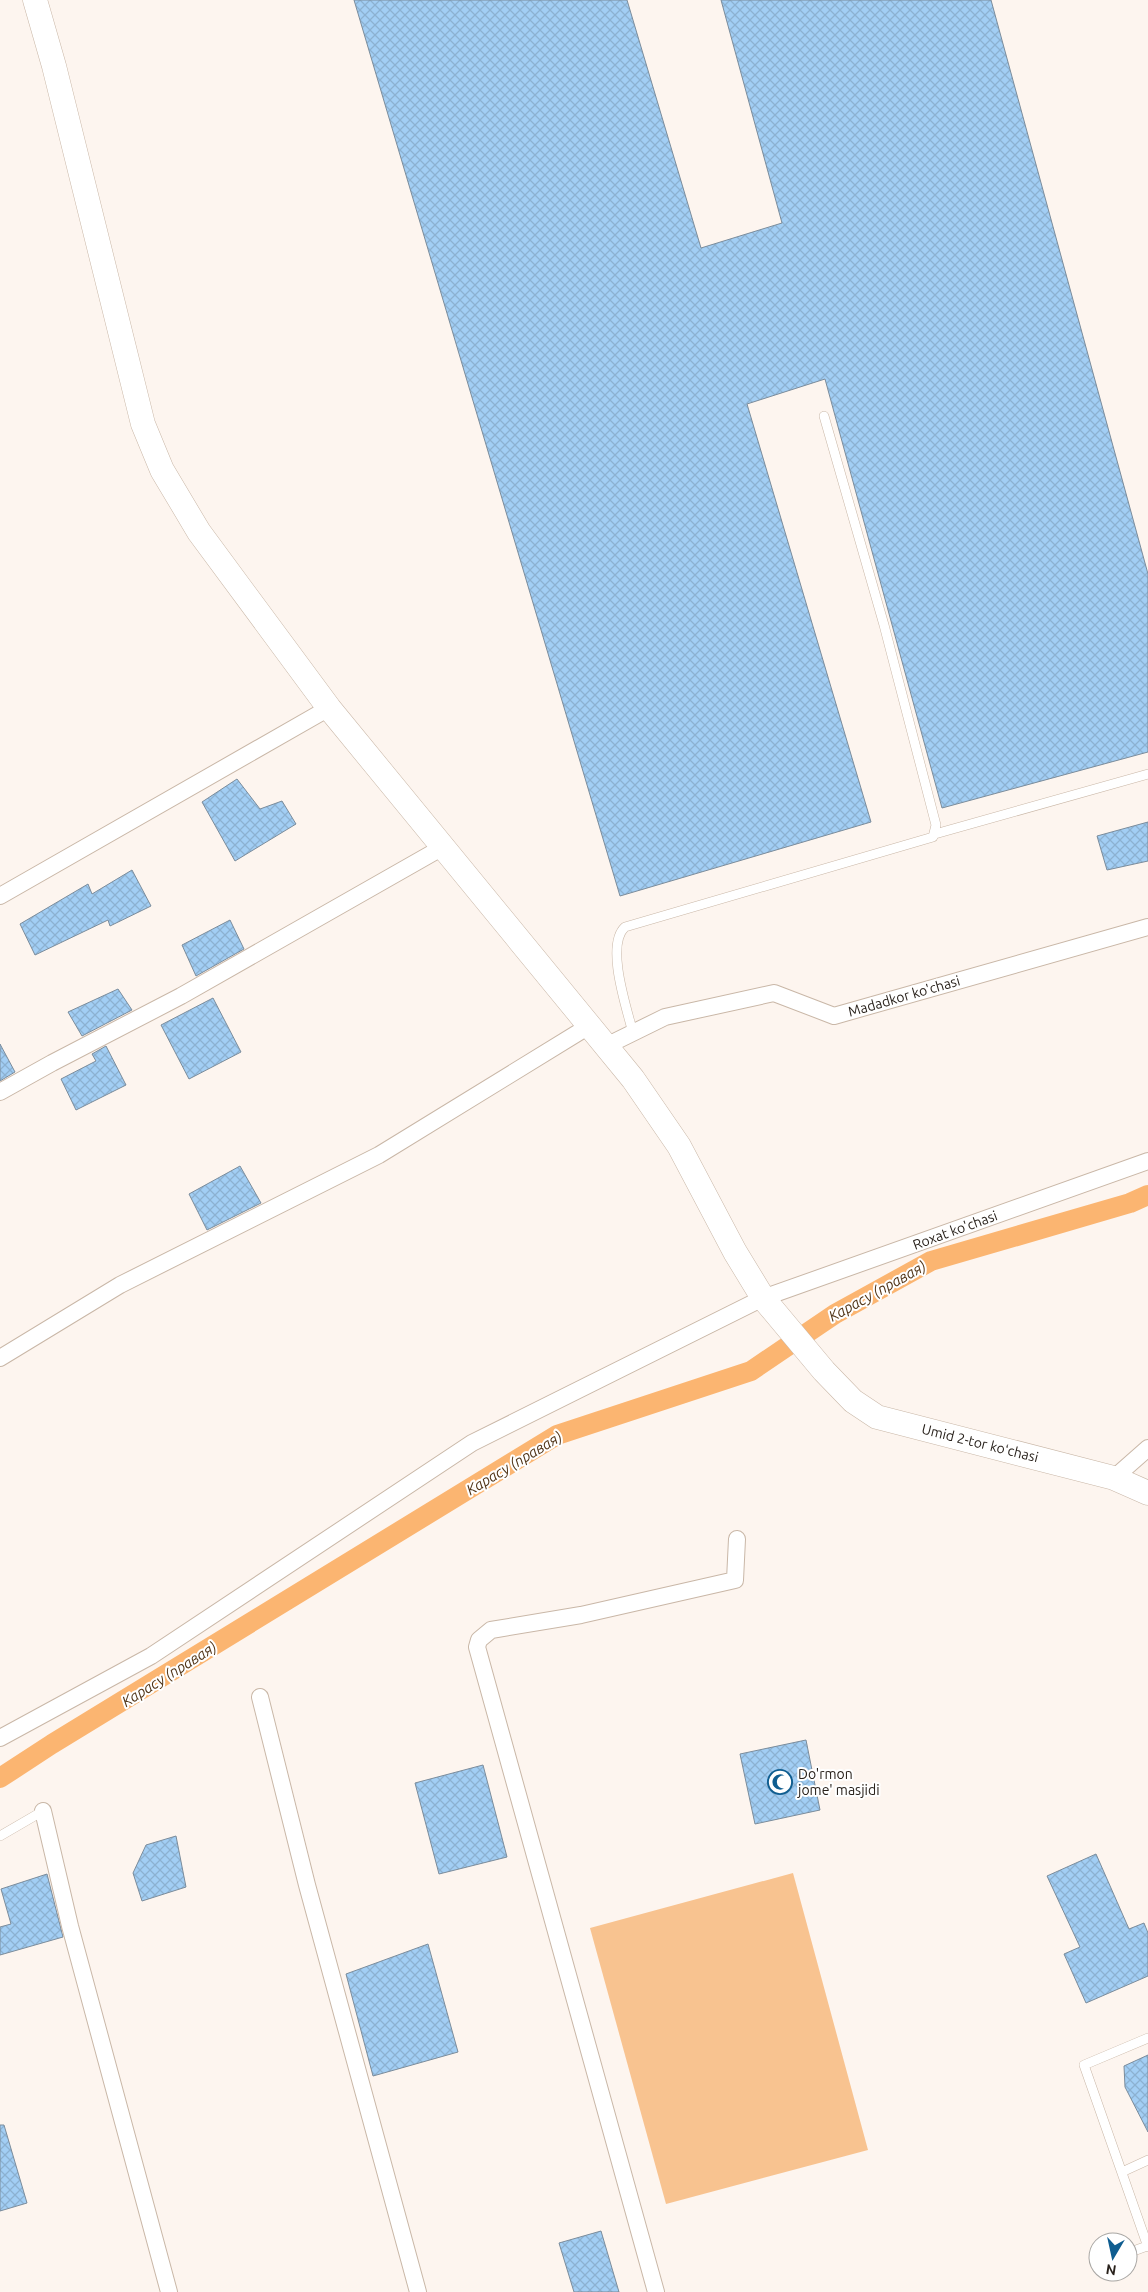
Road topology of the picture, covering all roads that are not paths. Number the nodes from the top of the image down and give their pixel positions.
1 (35, 0) edge
2 (824, 416) dead end
3 (329, 708) junction
4 (1148, 774) edge
5 (935, 834) junction
6 (443, 846) junction
7 (0, 896) edge
8 (1148, 928) edge
9 (589, 1026) junction
10 (632, 1033) junction
11 (606, 1046) junction
12 (0, 1092) edge
13 (1148, 1161) edge
14 (766, 1303) junction
15 (0, 1358) edge
16 (1148, 1448) edge
17 (1114, 1478) junction
18 (1148, 1493) edge
19 (737, 1539) dead end
20 (260, 1697) dead end
21 (0, 1738) edge
22 (43, 1811) joint
23 (0, 1836) edge
24 (1148, 2038) edge
25 (1148, 2160) edge
26 (1122, 2172) junction
27 (1148, 2247) edge
28 (169, 2292) edge
29 (418, 2292) edge
30 (656, 2292) edge

1 - 3 main road, Umid 2-tor koʻchasi
2 - 5 lane
3 - 6 main road, Umid 2-tor koʻchasi
3 - 7 street
4 - 5 lane
5 - 10 lane
6 - 9 main road, Umid 2-tor koʻchasi
6 - 12 street
8 - 10 street, Madadkor ko'chasi
9 - 11 main road, Umid 2-tor koʻchasi
9 - 15 street
10 - 11 street, Madadkor ko'chasi
11 - 14 main road, Umid 2-tor koʻchasi
13 - 14 street, Roxat ko'chasi
14 - 17 main road, Umid 2-tor koʻchasi
14 - 21 street, Roxat ko'chasi
16 - 17 street
17 - 18 main road, Umid 2-tor koʻchasi
19 - 30 street
20 - 29 street
22 - 23 lane
22 - 28 street
24 - 26 lane
25 - 26 lane
26 - 27 lane

